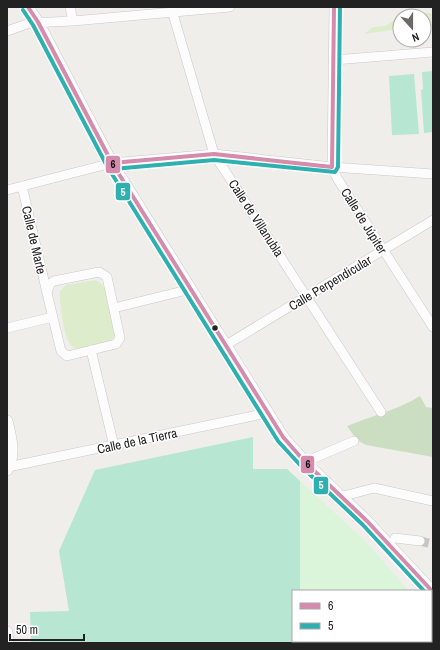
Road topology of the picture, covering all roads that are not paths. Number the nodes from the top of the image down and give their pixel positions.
1 (28, 7) edge
2 (70, 7) edge
3 (230, 7) edge
4 (334, 7) edge
5 (171, 10) edge
6 (73, 21) junction
7 (38, 22) junction
8 (7, 31) edge
9 (433, 52) edge
10 (334, 60) junction
11 (214, 154) junction
12 (112, 163) junction
13 (332, 167) junction
14 (433, 174) edge
15 (22, 186) junction
16 (7, 190) edge
17 (433, 220) edge
18 (383, 250) junction
19 (191, 289) junction
20 (47, 293) junction
21 (307, 297) junction
22 (114, 308) junction
23 (52, 317) junction
24 (433, 327) edge
25 (7, 328) edge
26 (226, 345) junction
27 (91, 350) junction
28 (381, 412) dead end
29 (267, 413) junction
30 (7, 421) edge
31 (354, 441) dead end
32 (114, 446) junction
33 (305, 462) junction
34 (7, 468) edge
35 (340, 497) junction
36 (433, 501) edge
37 (395, 538) dead end
38 (420, 541) tunnel mouth
39 (431, 590) edge
40 (7, 632) edge
41 (8, 643) edge

1 - 7 street
2 - 6 street
3 - 5 street
4 - 10 street, Calle de Júpiter
5 - 6 street
5 - 11 street, Calle de Villanubla
6 - 7 street
7 - 8 street
7 - 12 street
9 - 10 street
10 - 13 street, Calle de Júpiter
11 - 12 street
11 - 13 street
11 - 21 street, Calle de Villanubla
12 - 15 street
12 - 19 street
13 - 14 street
13 - 18 street, Calle de Júpiter
15 - 16 street
15 - 20 street, Calle de Marte
17 - 18 street, Calle Perpendicular
18 - 21 street, Calle Perpendicular
18 - 24 street, Calle de Júpiter
19 - 22 street
19 - 26 street
20 - 22 street
20 - 23 street
21 - 26 street, Calle Perpendicular
21 - 28 street, Calle de Villanubla
22 - 27 street
23 - 25 street
23 - 27 street
26 - 29 street
27 - 32 street
29 - 32 street, Calle de la Tierra
29 - 33 street
30 - 34 street
31 - 33 street
32 - 34 street, Calle de la Tierra
33 - 35 street
35 - 36 street
35 - 39 street
37 - 38 street
40 - 41 street

